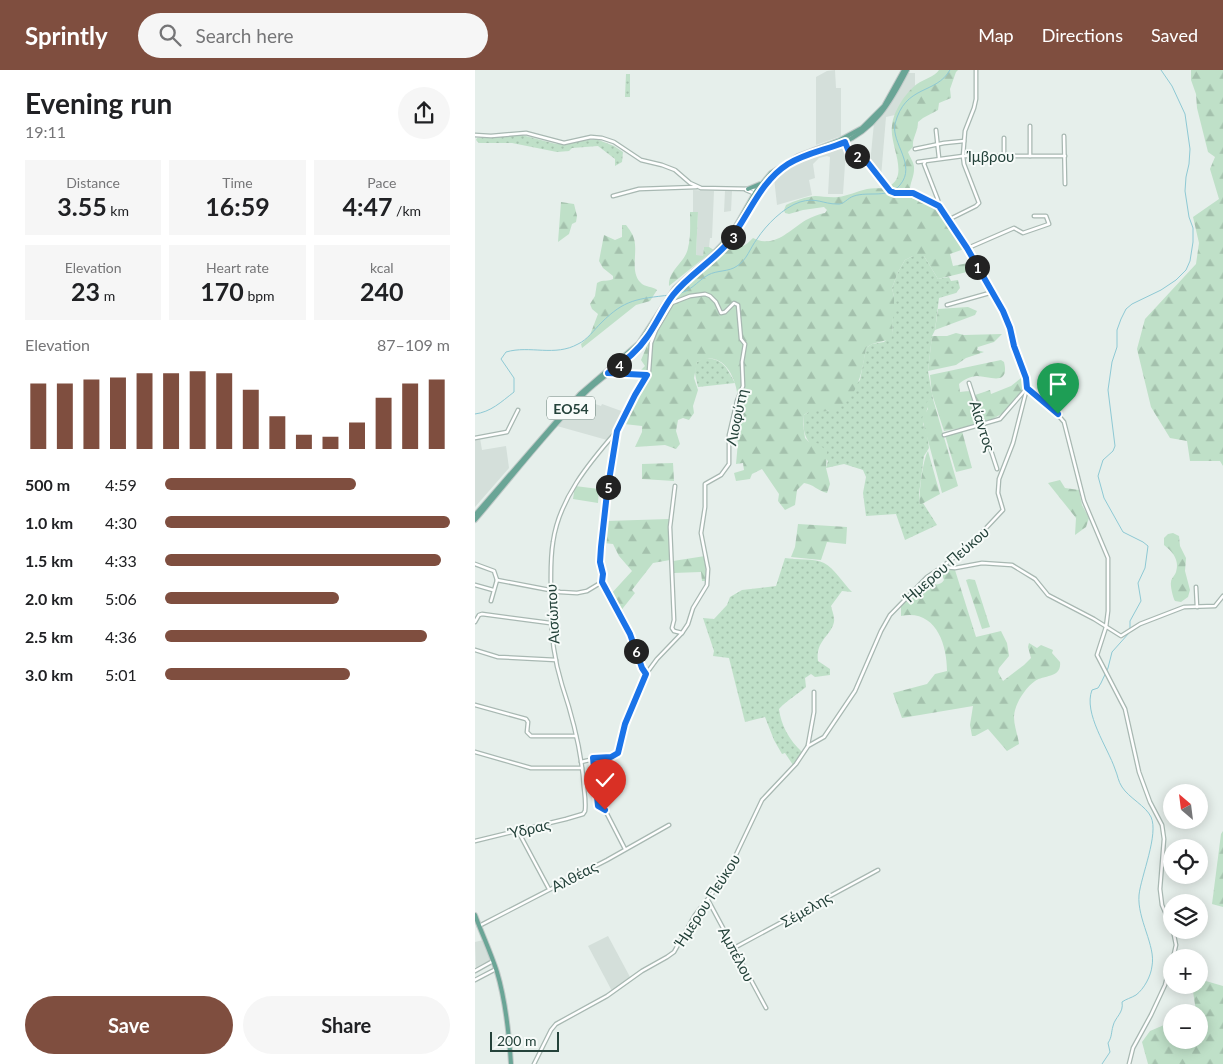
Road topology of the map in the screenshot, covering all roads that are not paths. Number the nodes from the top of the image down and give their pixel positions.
1 (906, 70) edge
2 (976, 70) edge
3 (1030, 126) dead end
4 (936, 130) dead end
5 (475, 135) edge
6 (1064, 136) dead end
7 (1004, 138) dead end
8 (964, 141) junction
9 (845, 142) junction
10 (937, 144) junction
11 (915, 149) dead end
12 (1004, 155) junction
13 (963, 156) junction
14 (1030, 156) junction
15 (1065, 156) junction
16 (939, 159) junction
17 (918, 162) dead end
18 (925, 162) junction
19 (763, 182) junction
20 (1065, 184) dead end
21 (697, 186) junction
22 (747, 190) junction
23 (757, 193) junction
24 (613, 196) dead end
25 (752, 198) junction
26 (939, 206) junction
27 (1034, 216) dead end
28 (948, 220) junction
29 (967, 248) junction
30 (676, 289) junction
31 (993, 292) junction
32 (668, 299) junction
33 (947, 305) dead end
34 (608, 373) junction
35 (647, 375) junction
36 (969, 383) dead end
37 (1027, 388) junction
38 (518, 410) dead end
39 (983, 423) junction
40 (617, 431) junction
41 (944, 435) dead end
42 (475, 438) edge
43 (997, 469) dead end
44 (675, 486) dead end
45 (475, 515) edge
46 (475, 520) edge
47 (475, 564) edge
48 (943, 567) junction
49 (497, 580) junction
50 (602, 582) junction
51 (475, 585) edge
52 (1196, 586) dead end
53 (493, 590) junction
54 (551, 590) junction
55 (1223, 596) edge
56 (491, 601) dead end
57 (1197, 607) junction
58 (475, 622) edge
59 (550, 623) junction
60 (1106, 628) junction
61 (681, 633) junction
62 (475, 650) edge
63 (556, 660) junction
64 (646, 674) junction
65 (814, 692) dead end
66 (475, 705) edge
67 (576, 736) junction
68 (808, 746) junction
69 (475, 752) edge
70 (593, 758) junction
71 (581, 762) junction
72 (582, 768) junction
73 (584, 813) joint
74 (669, 825) dead end
75 (518, 830) junction
76 (475, 841) edge
77 (625, 849) junction
78 (878, 870) dead end
79 (549, 889) junction
80 (708, 900) junction
81 (1163, 907) edge
82 (475, 915) edge
83 (479, 926) junction
84 (734, 948) junction
85 (493, 961) junction
86 (496, 969) junction
87 (475, 971) edge
88 (475, 980) edge
89 (1163, 989) edge
90 (766, 1008) dead end
91 (511, 1064) edge
92 (534, 1064) edge
93 (1129, 1064) edge

1 - 9 main road, ΕΟ54
1 - 19 main road, ΕΟ54
2 - 8 street
3 - 14 street
4 - 10 street
5 - 21 street
6 - 15 street
7 - 12 street
8 - 10 street
8 - 13 street
9 - 23 main road, ΕΟ54
9 - 26 street
10 - 11 street
10 - 16 street
12 - 13 street, Ίμβρου
12 - 14 street, Ίμβρου
13 - 16 street, Ίμβρου
13 - 28 street
14 - 15 street, Ίμβρου
15 - 20 street
16 - 18 street, Ίμβρου
17 - 18 street, Ίμβρου
18 - 26 street, Ήμερου Πεύκου
19 - 22 main road
19 - 23 main road, ΕΟ54
21 - 22 street
21 - 24 street
22 - 23 street
22 - 25 main road
23 - 25 main road, ΕΟ54
23 - 30 main road, ΕΟ54
25 - 30 main road, ΕΟ54
26 - 28 street, Ήμερου Πεύκου
27 - 29 street
28 - 29 street, Ήμερου Πεύκου
29 - 31 street, Ήμερου Πεύκου
30 - 32 main road, ΕΟ54
31 - 33 street
31 - 37 street, Ήμερου Πεύκου
32 - 34 main road, ΕΟ54
32 - 45 main road, ΕΟ54
34 - 35 street
34 - 46 main road, ΕΟ54
35 - 40 street
35 - 61 street, Λιοφύτη
36 - 39 street, Αίαντος
37 - 39 street
37 - 48 street, Ήμερου Πεύκου
37 - 60 street
38 - 42 street
39 - 41 street
39 - 43 street, Αίαντος
40 - 50 street
40 - 54 street, Αισώπου
44 - 61 street
47 - 49 street
48 - 60 street
48 - 68 street, Ήμερου Πεύκου
49 - 53 street
49 - 54 street
50 - 54 street
50 - 64 street
51 - 53 street
52 - 57 street
53 - 56 street
54 - 59 street, Αισώπου
55 - 57 street
57 - 60 street
58 - 59 street
59 - 63 street, Αισώπου
60 - 81 street
61 - 64 street
62 - 63 street
63 - 67 street, Αισώπου
64 - 70 street
65 - 68 street
66 - 67 street
67 - 71 street, Αισώπου
68 - 80 street, Ήμερου Πεύκου
69 - 72 street
70 - 71 street
70 - 77 street
71 - 72 street, Αισώπου
72 - 73 street, Αισώπου
73 - 75 street, Ύδρας
74 - 77 street, Αλθέας
75 - 76 street, Ύδρας
75 - 79 street
77 - 79 street, Αλθέας
78 - 84 street, Σέμελης
79 - 83 street, Αλθέας
80 - 84 street, Αμπέλου
80 - 92 street, Ήμερου Πεύκου
82 - 83 main road
83 - 85 main road
84 - 90 street, Αμπέλου
85 - 86 main road
85 - 87 street
86 - 88 street
86 - 91 main road
89 - 93 street

